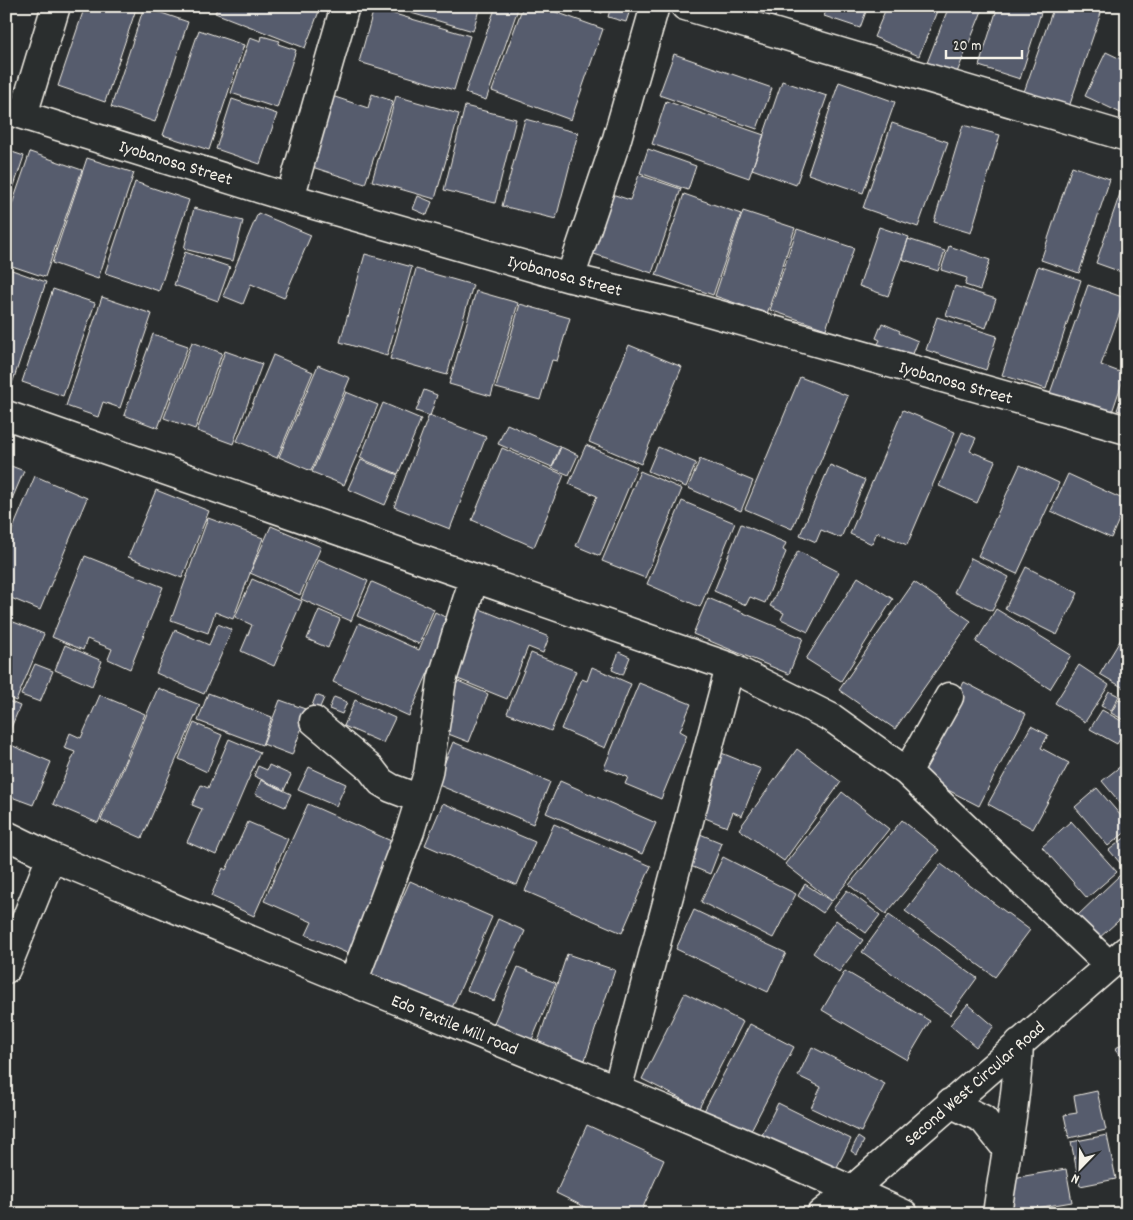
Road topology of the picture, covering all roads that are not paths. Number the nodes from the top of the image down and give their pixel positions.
1 (56, 6) edge
2 (345, 6) edge
3 (655, 6) edge
4 (685, 6) edge
5 (15, 112) edge
6 (1127, 137) edge
7 (290, 198) junction
8 (570, 278) junction
9 (6, 415) edge
10 (1127, 430) edge
11 (474, 578) junction
12 (730, 667) junction
13 (949, 697) dead end
14 (314, 720) dead end
15 (907, 772) junction
16 (420, 799) junction
17 (6, 835) edge
18 (52, 857) junction
19 (1118, 958) edge
20 (6, 969) edge
21 (353, 982) junction
22 (1018, 1044) junction
23 (617, 1090) junction
24 (950, 1103) junction
25 (1006, 1148) junction
26 (852, 1190) junction
27 (821, 1214) edge
28 (904, 1214) edge
29 (997, 1214) edge

1 - 5 street
2 - 7 street
3 - 8 street
4 - 6 street
5 - 7 street, Iyobanosa Street
7 - 8 street, Iyobanosa Street
8 - 10 street, Iyobanosa Street
9 - 11 street
11 - 12 street
11 - 16 street
12 - 15 street
12 - 23 street
13 - 15 street
14 - 16 street
15 - 19 street
16 - 21 street
17 - 18 street, Edo Textile Mill road
18 - 20 street
18 - 21 street, Edo Textile Mill road
19 - 22 street, Second West Circular Road
21 - 23 street, Edo Textile Mill road
22 - 24 street, Second West Circular Road
22 - 25 street
23 - 26 street, Edo Textile Mill road
24 - 25 street
24 - 26 street, Second West Circular Road
25 - 29 street
26 - 27 street, Second West Circular Road
26 - 28 street, Edo Textile Mill road

